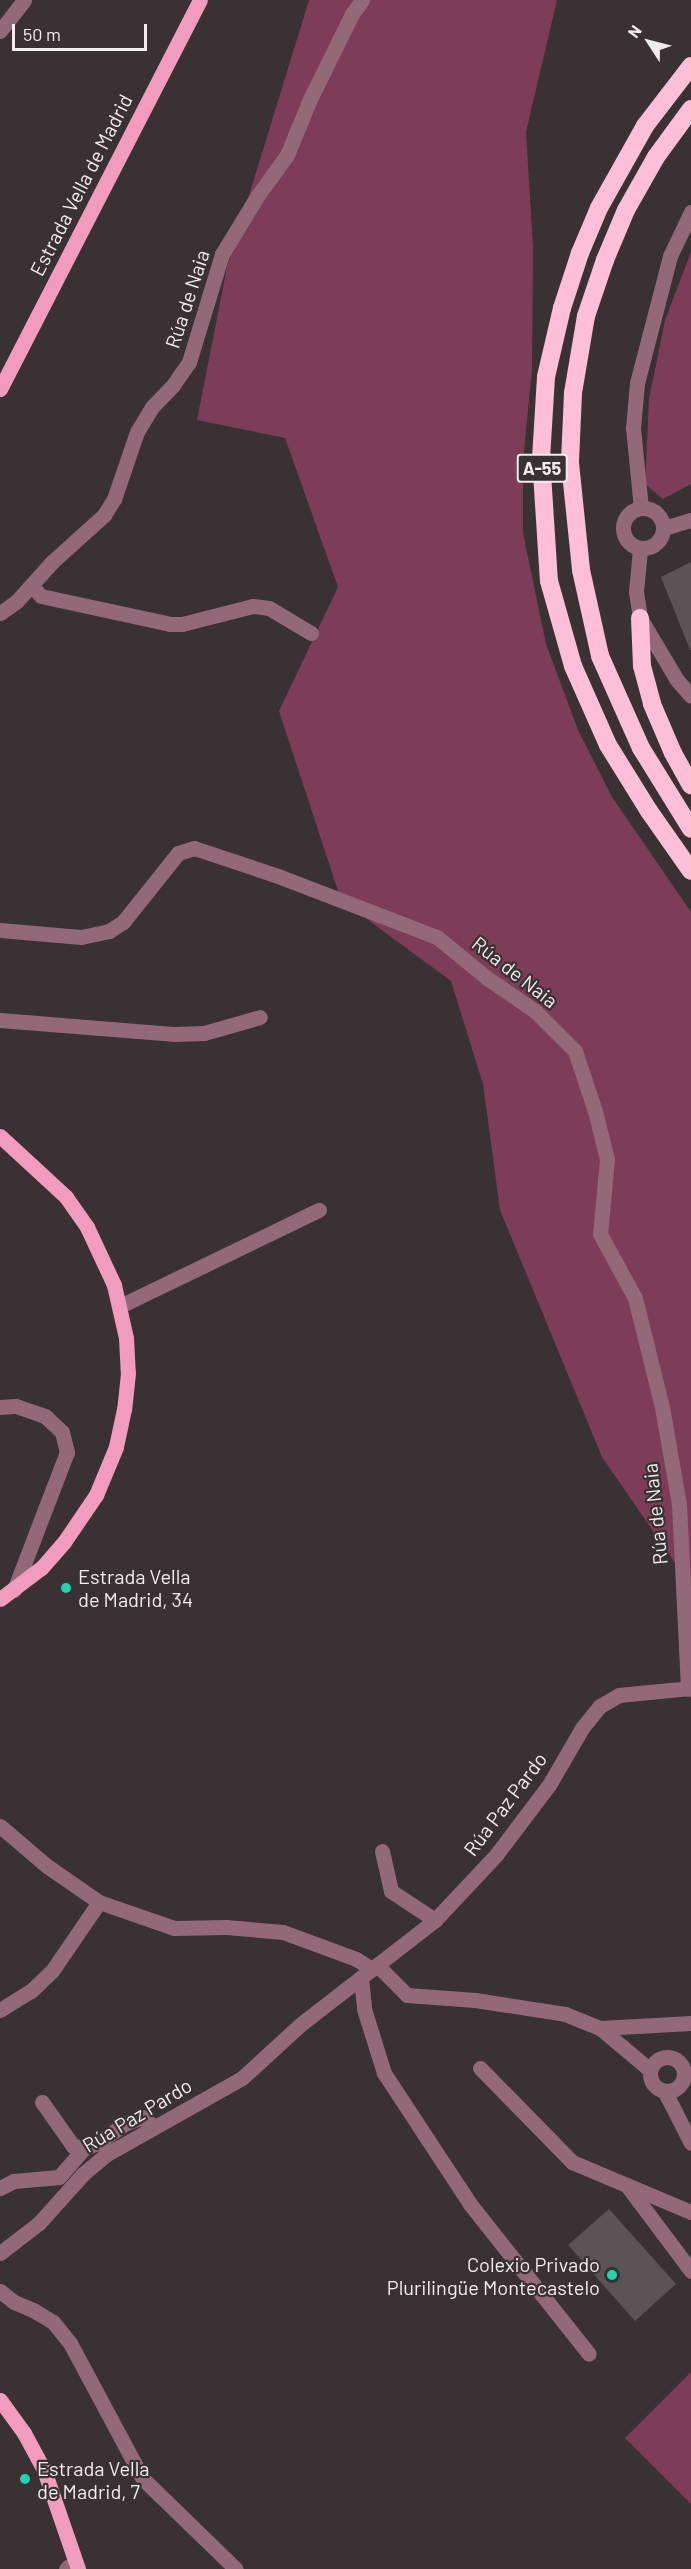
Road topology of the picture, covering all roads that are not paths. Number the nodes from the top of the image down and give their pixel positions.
1 (24, 0) edge
2 (200, 0) edge
3 (362, 0) edge
4 (0, 30) edge
5 (691, 66) edge
6 (691, 109) edge
7 (691, 212) edge
8 (0, 389) edge
9 (641, 508) junction
10 (691, 520) edge
11 (664, 528) junction
12 (640, 549) junction
13 (32, 586) junction
14 (0, 613) edge
15 (640, 618) junction
16 (311, 633) dead end
17 (691, 696) edge
18 (691, 785) edge
19 (691, 830) edge
20 (691, 871) edge
21 (0, 930) edge
22 (260, 1017) dead end
23 (0, 1020) edge
24 (0, 1136) edge
25 (319, 1210) dead end
26 (120, 1306) junction
27 (0, 1407) edge
28 (14, 1590) junction
29 (0, 1599) edge
30 (690, 1688) edge
31 (0, 1827) edge
32 (382, 1851) dead end
33 (99, 1902) junction
34 (435, 1920) junction
35 (370, 1971) junction
36 (0, 2010) edge
37 (691, 2023) edge
38 (600, 2028) junction
39 (480, 2068) dead end
40 (650, 2070) junction
41 (665, 2092) junction
42 (42, 2102) dead end
43 (155, 2127) junction
44 (691, 2143) edge
45 (84, 2148) junction
46 (627, 2187) junction
47 (0, 2188) edge
48 (691, 2212) edge
49 (0, 2253) edge
50 (691, 2271) edge
51 (0, 2291) edge
52 (589, 2354) dead end
53 (0, 2400) edge
54 (70, 2568) edge
55 (236, 2569) edge

1 - 4 street
2 - 8 main road, Estrada Vella de Madrid
3 - 13 street, Rúa de Naia
5 - 20 highway, A-55
6 - 19 highway, A-55
7 - 9 street
9 - 11 street
9 - 12 street
10 - 11 street
11 - 12 street
12 - 15 street
13 - 14 street, Rúa de Naia
13 - 16 street
15 - 17 street
15 - 18 highway
21 - 30 street, Rúa de Naia
22 - 23 street
24 - 26 main road
25 - 26 street
26 - 28 main road
27 - 28 street
28 - 29 main road
30 - 34 street, Rúa Paz Pardo
31 - 33 street
32 - 34 street
33 - 35 street
33 - 36 street
34 - 35 street, Rúa Paz Pardo
35 - 38 street
35 - 43 street, Rúa Paz Pardo
35 - 52 street
37 - 38 street
38 - 40 street
39 - 46 street
40 - 41 street
40 - 41 street
41 - 44 street
42 - 45 street
43 - 45 street
43 - 49 street, Rúa Paz Pardo
45 - 47 street
46 - 48 street
46 - 50 street
51 - 55 street
53 - 54 main road

